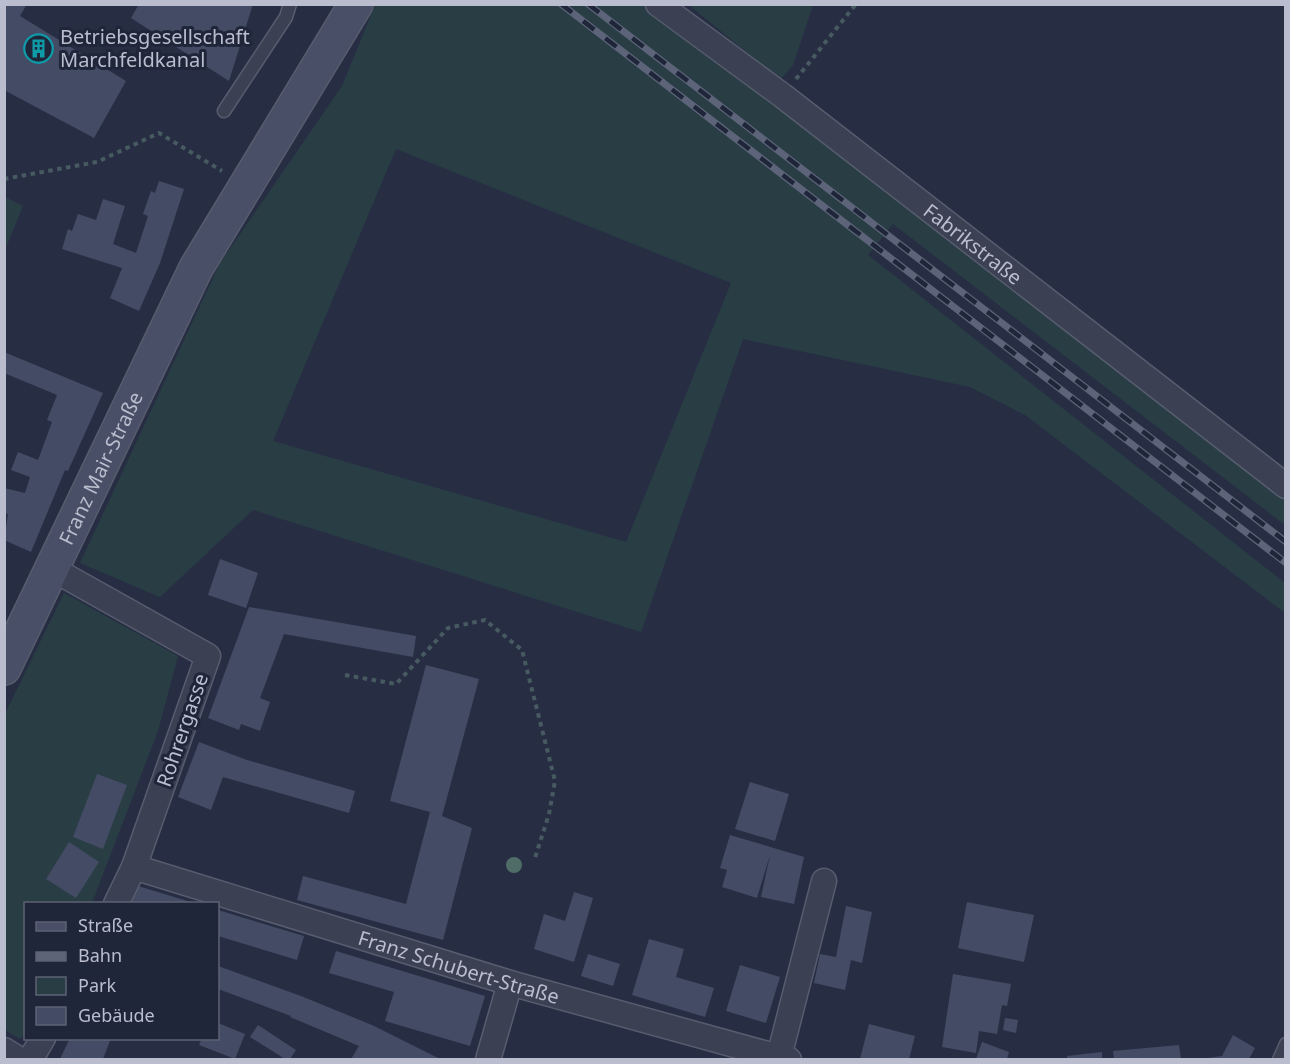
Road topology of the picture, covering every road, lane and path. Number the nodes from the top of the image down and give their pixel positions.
1 (290, 4) edge
2 (356, 4) edge
3 (658, 4) edge
4 (856, 4) edge
5 (783, 96) junction
6 (224, 111) dead end
7 (4, 179) edge
8 (247, 186) junction
9 (1286, 486) edge
10 (51, 568) junction
11 (4, 668) edge
12 (345, 675) dead end
13 (534, 861) dead end
14 (134, 867) junction
15 (824, 881) dead end
16 (116, 902) edge
17 (510, 983) junction
18 (42, 1040) edge
19 (1286, 1044) edge
20 (4, 1050) edge
21 (784, 1058) edge
22 (20, 1059) edge
23 (30, 1059) edge
24 (488, 1059) edge
25 (1279, 1059) edge

1 - 6 lane
2 - 8 main road, Franz Mair-Straße
3 - 5 street, Fabrikstraße
4 - 5 path
5 - 9 street, Fabrikstraße
7 - 8 path
8 - 10 main road, Franz Mair-Straße
10 - 11 main road, Franz Mair-Straße
10 - 14 street, Rohrergasse
12 - 13 path
14 - 16 street, Rohrergasse
14 - 17 street, Franz Schubert-Straße
15 - 21 street
17 - 21 street, Franz Schubert-Straße
17 - 24 street
18 - 23 street
19 - 25 lane
20 - 22 street

